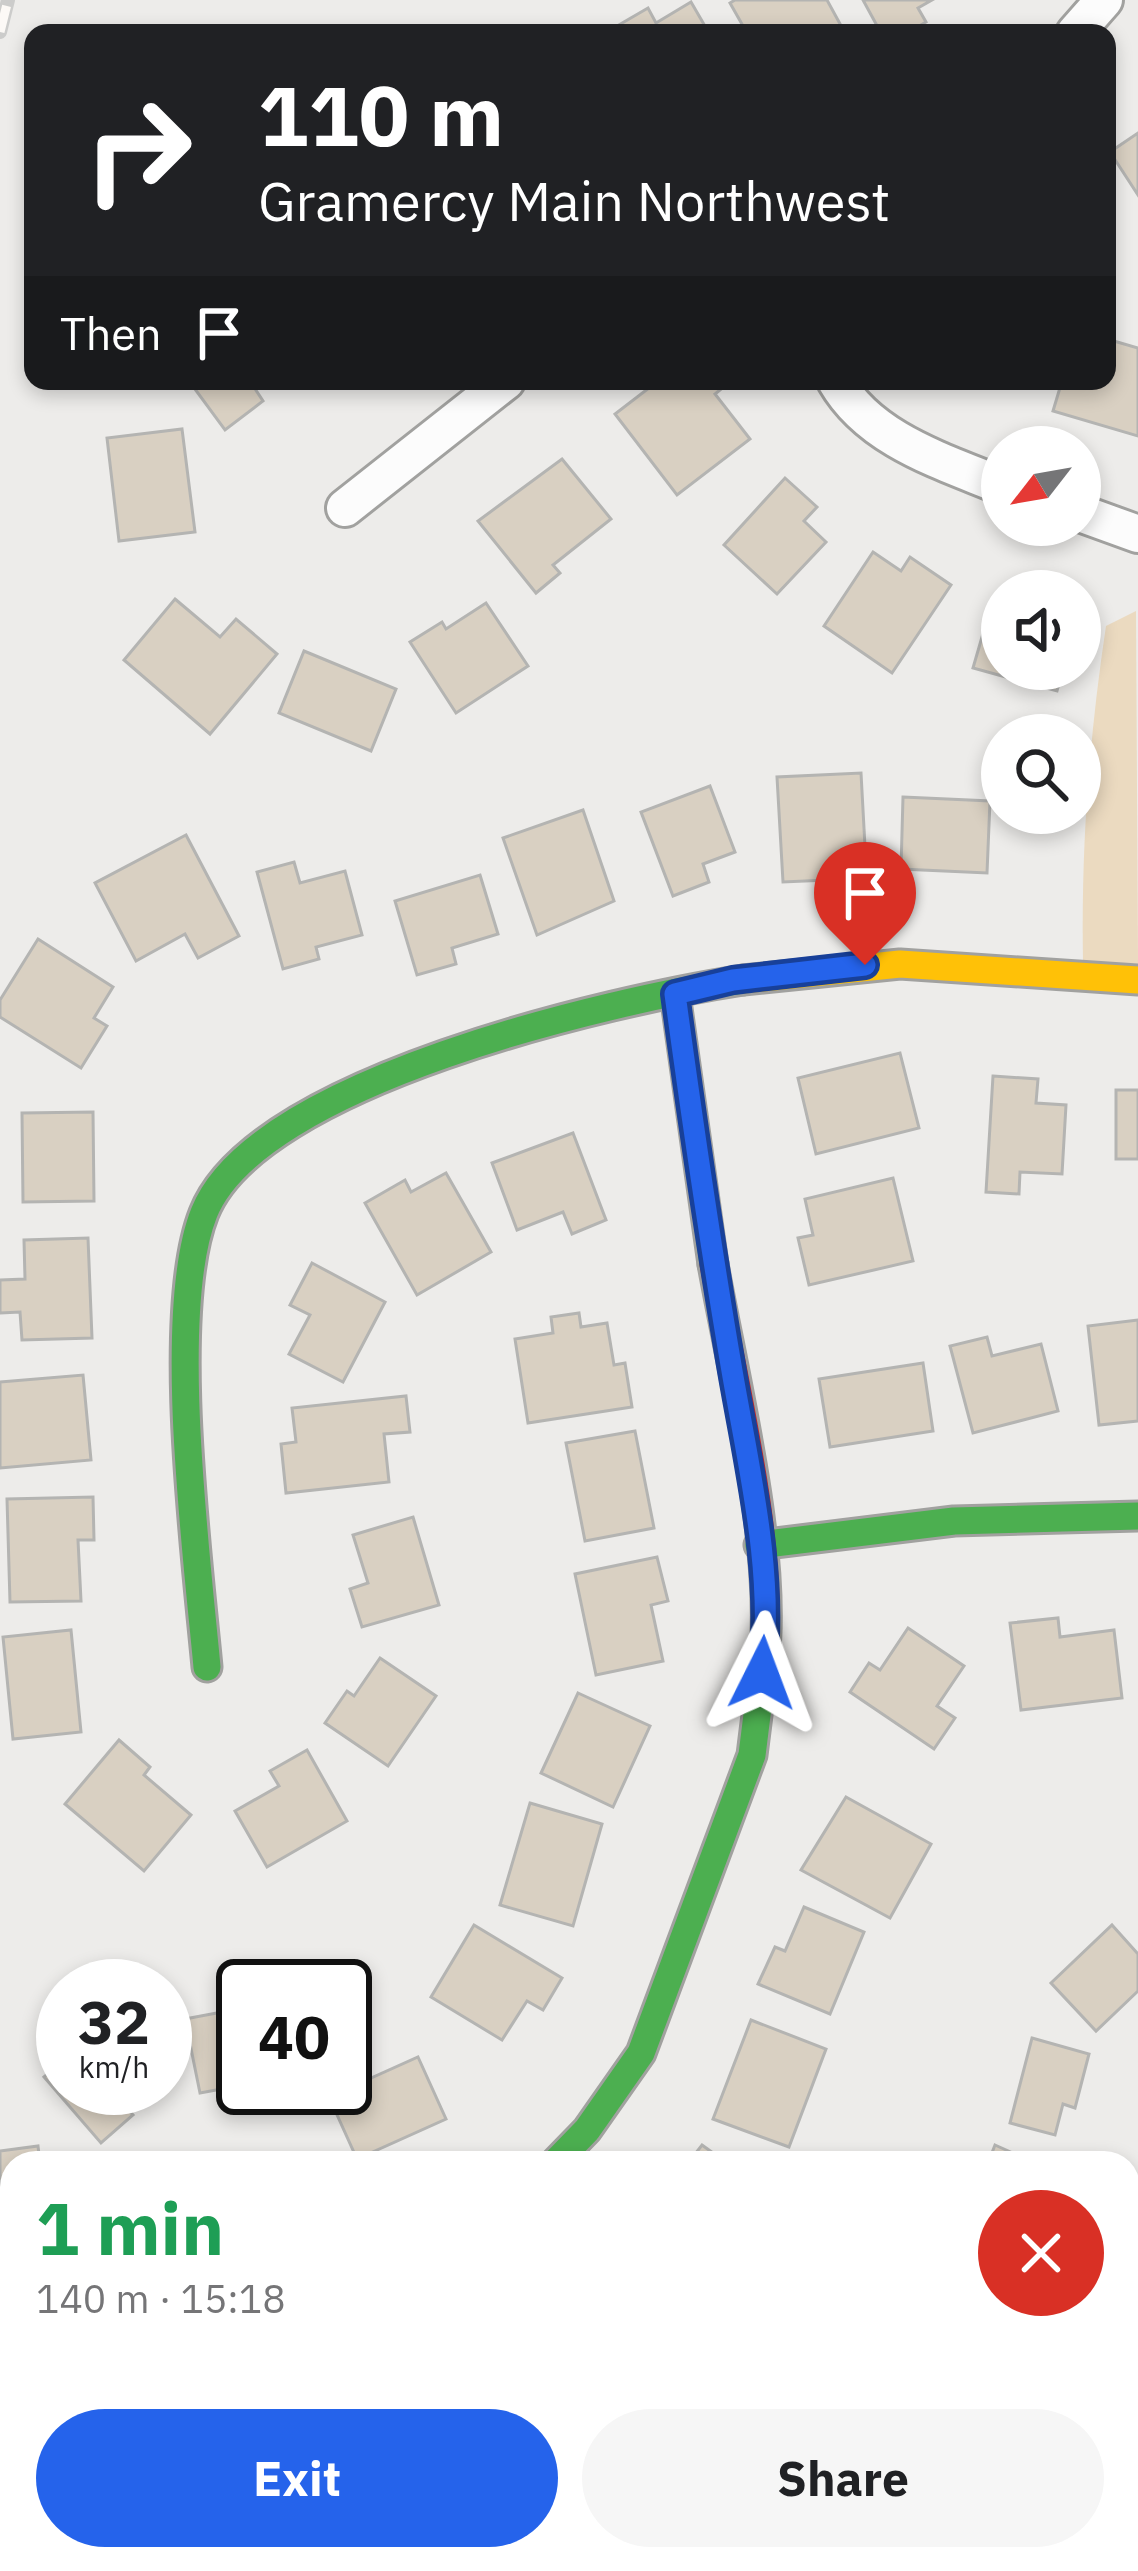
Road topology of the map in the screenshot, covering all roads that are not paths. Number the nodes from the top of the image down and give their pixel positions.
1 (1104, 0) edge
2 (1083, 24) edge
3 (495, 390) edge
4 (841, 390) edge
5 (981, 477) edge
6 (345, 508) dead end
7 (1101, 521) edge
8 (1138, 534) edge
9 (1138, 980) edge
10 (675, 994) junction
11 (1138, 1516) edge
12 (759, 1545) junction
13 (207, 1667) dead end
14 (567, 2151) edge

1 - 2 street
3 - 6 street
4 - 5 street
7 - 8 street
9 - 10 street
10 - 12 street
10 - 13 street
11 - 12 street
12 - 14 street

